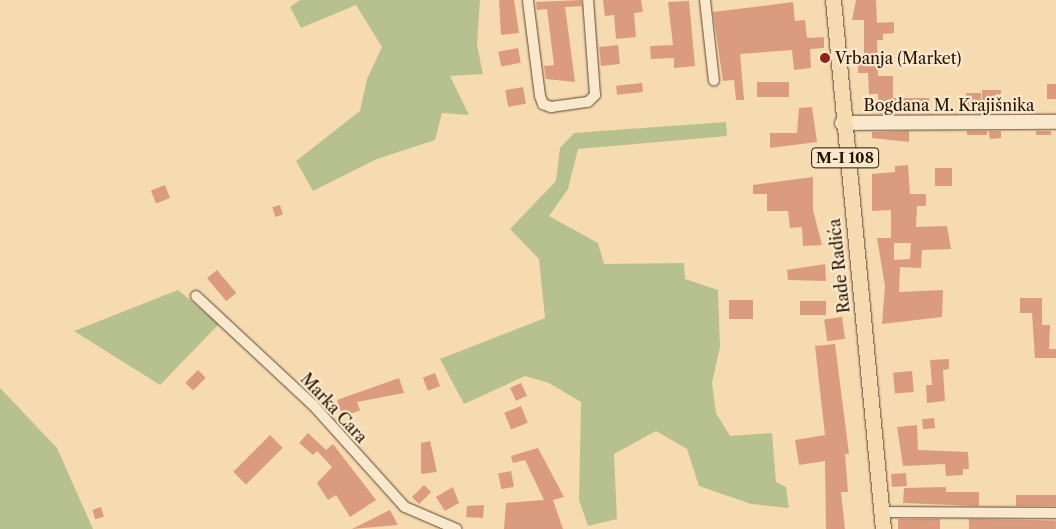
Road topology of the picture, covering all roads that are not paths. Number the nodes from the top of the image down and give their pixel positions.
1 (588, 0) edge
2 (705, 0) edge
3 (833, 0) edge
4 (528, 1) dead end
5 (714, 81) dead end
6 (1056, 122) edge
7 (842, 123) junction
8 (196, 296) dead end
9 (882, 512) junction
10 (1056, 513) edge
11 (456, 529) edge
12 (883, 529) edge

1 - 4 street
2 - 5 street
3 - 7 main road, Rade Radića / M-I 108
6 - 7 street, Bogdana M. Krajišnika
7 - 9 main road, Rade Radića / M-I 108
8 - 11 street, Marka Cara
9 - 10 street
9 - 12 main road, Rade Radića / M-I 108

